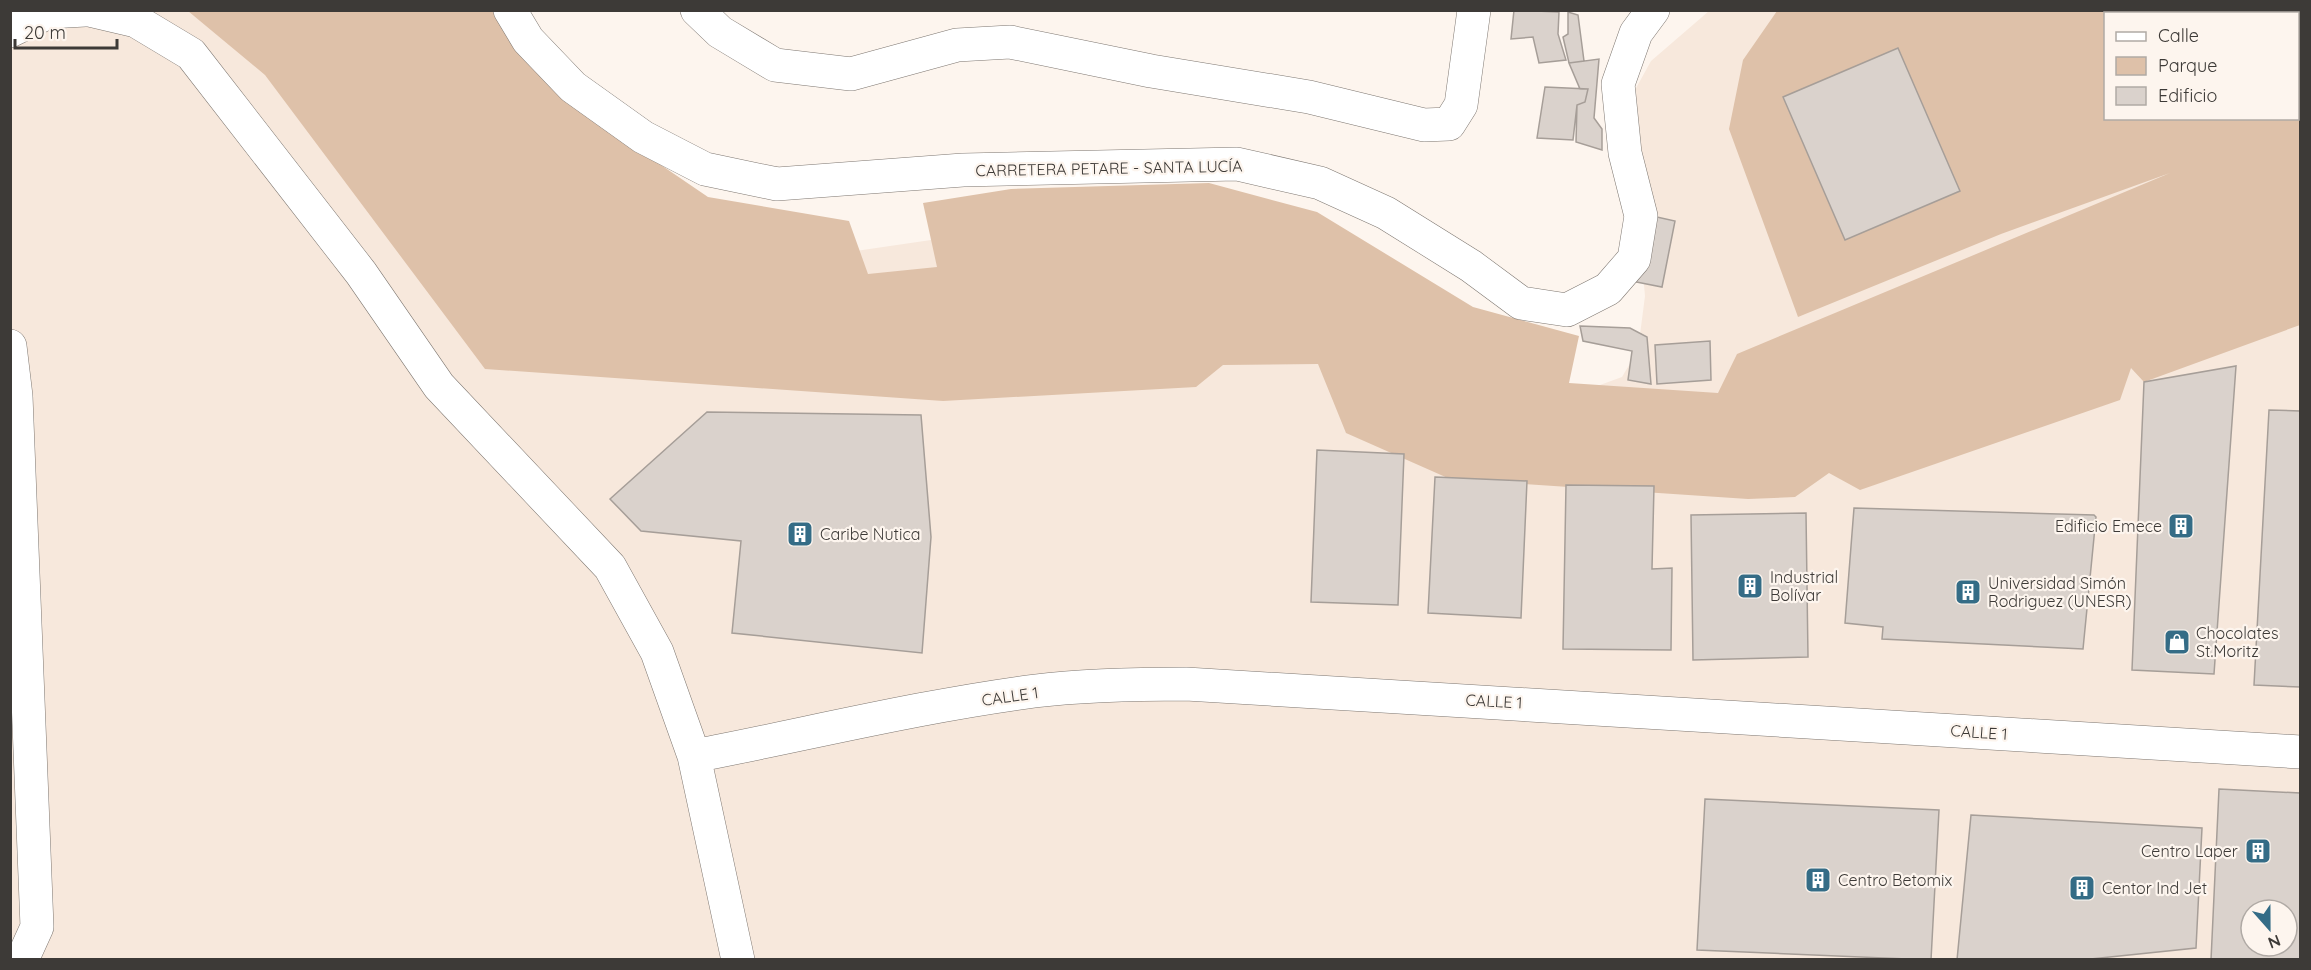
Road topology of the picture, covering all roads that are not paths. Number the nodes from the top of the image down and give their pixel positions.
1 (87, 10) edge
2 (510, 10) edge
3 (697, 10) edge
4 (1653, 10) edge
5 (1471, 11) edge
6 (10, 30) edge
7 (10, 346) edge
8 (2301, 752) edge
9 (694, 756) junction
10 (22, 960) edge
11 (738, 960) edge

1 - 6 street
1 - 9 street
2 - 4 street, CARRETERA PETARE - SANTA LUCÍA
3 - 5 street
7 - 10 street
8 - 9 street, CALLE 1
9 - 11 street

